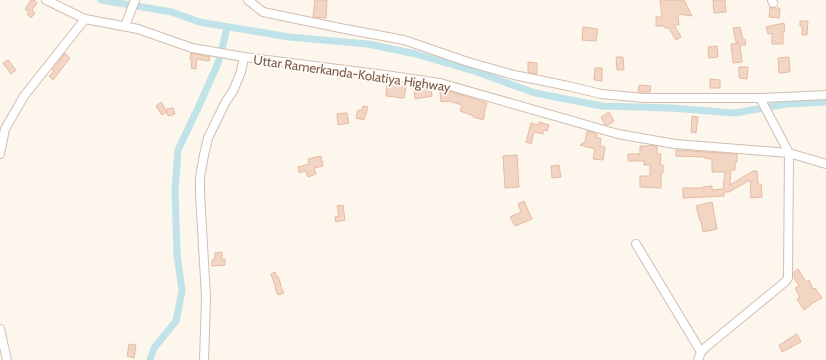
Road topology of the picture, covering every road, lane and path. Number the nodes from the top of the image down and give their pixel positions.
1 (46, 0) edge
2 (135, 0) edge
3 (248, 0) edge
4 (86, 19) junction
5 (125, 26) junction
6 (241, 57) junction
7 (826, 95) edge
8 (761, 99) junction
9 (789, 153) junction
10 (0, 154) edge
11 (826, 164) edge
12 (636, 244) dead end
13 (0, 329) edge
14 (700, 356) edge
15 (7, 360) edge
16 (204, 360) edge

1 - 4 street, Uttar Ramerkanda-Kolatiya Highway
2 - 5 street
3 - 8 street
4 - 5 street, Uttar Ramerkanda-Kolatiya Highway
4 - 10 street
5 - 6 street, Uttar Ramerkanda-Kolatiya Highway
6 - 9 street, Uttar Ramerkanda-Kolatiya Highway
6 - 16 street
7 - 8 street
8 - 9 street
9 - 11 street, Uttar Ramerkanda-Kolatiya Highway
9 - 14 street
12 - 14 street
13 - 15 street

